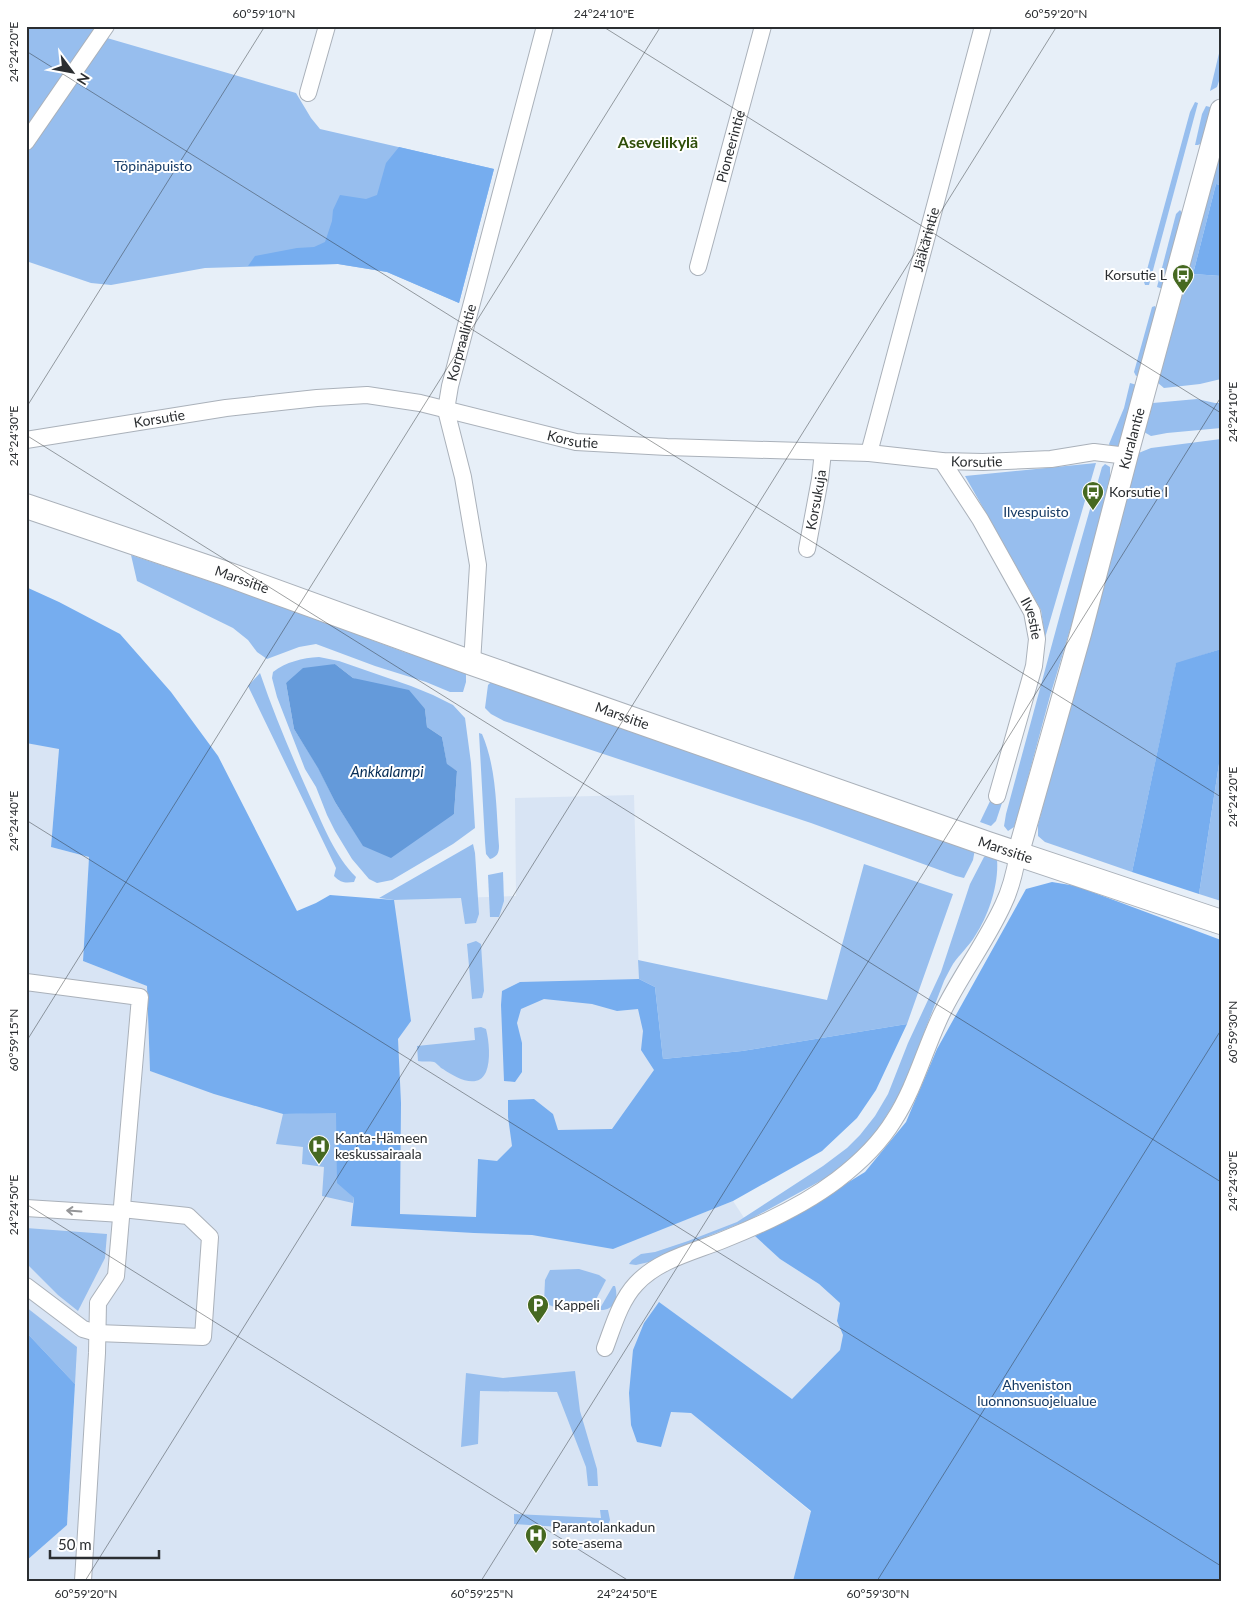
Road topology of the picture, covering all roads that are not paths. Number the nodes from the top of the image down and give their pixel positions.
1 (106, 26) edge
2 (327, 26) edge
3 (545, 26) edge
4 (763, 26) edge
5 (983, 26) edge
6 (308, 93) dead end
7 (1221, 110) edge
8 (26, 142) edge
9 (698, 267) dead end
10 (446, 410) junction
11 (26, 440) edge
12 (823, 452) junction
13 (869, 453) junction
14 (1127, 456) junction
15 (942, 461) junction
16 (26, 506) edge
17 (807, 549) dead end
18 (472, 663) junction
19 (997, 796) dead end
20 (1018, 854) junction
21 (1221, 922) edge
22 (26, 982) edge
23 (26, 1208) edge
24 (122, 1211) junction
25 (26, 1286) edge
26 (97, 1333) junction
27 (605, 1348) dead end
28 (83, 1581) edge

1 - 8 street
2 - 6 street
3 - 10 street, Korpraalintie
4 - 9 street, Pioneerintie
5 - 13 street, Jääkärintie
7 - 14 street, Kuralantie
10 - 11 street, Korsutie
10 - 12 street, Korsutie
10 - 18 street, Korpraalintie
12 - 13 street, Korsutie
12 - 17 street, Korsukuja
13 - 15 street, Korsutie
14 - 15 street, Korsutie
14 - 20 street, Kuralantie
15 - 19 street, Ilvestie
16 - 18 main road, Marssitie
18 - 20 main road, Marssitie
20 - 21 main road, Marssitie
20 - 27 street
22 - 24 street
24 -> 23 street
24 - 26 street
24 - 26 street
25 - 26 street
26 - 28 street

